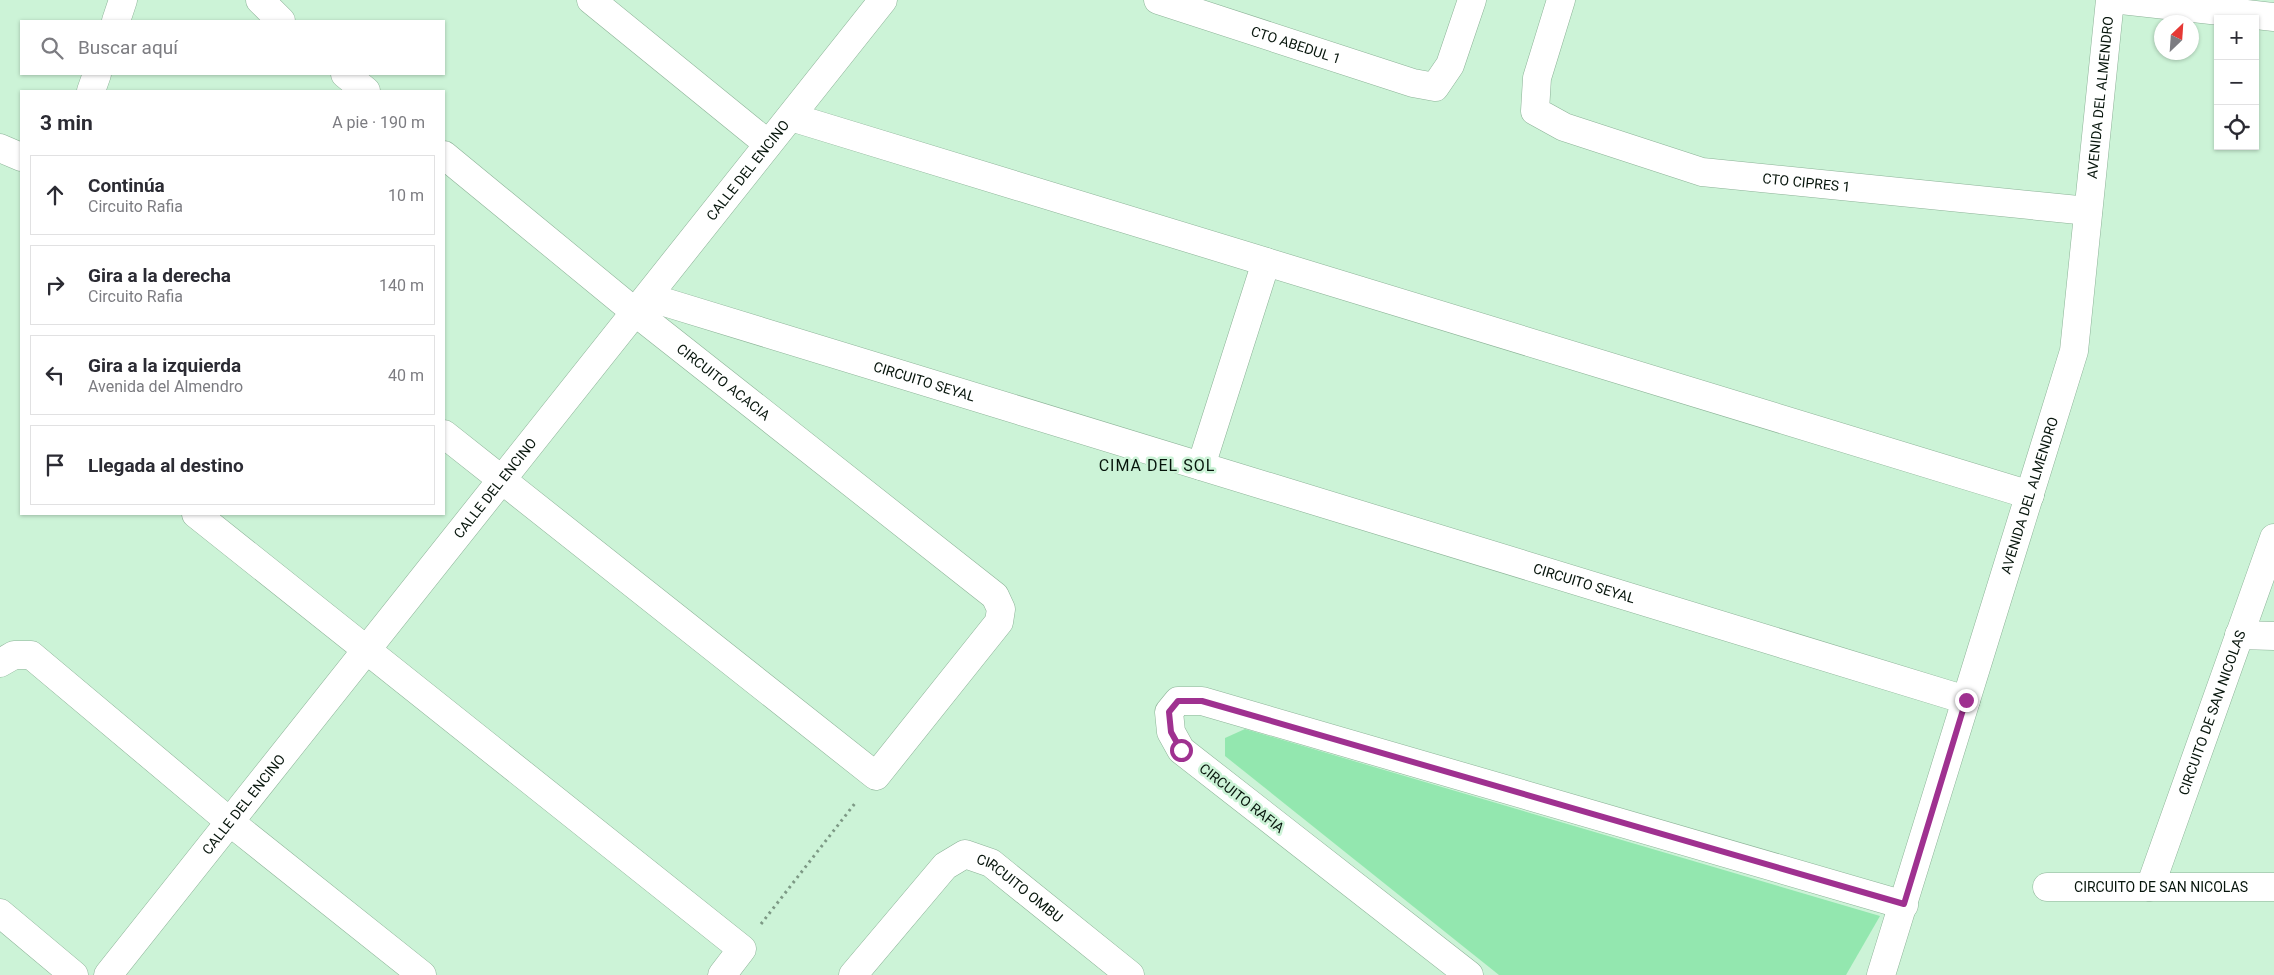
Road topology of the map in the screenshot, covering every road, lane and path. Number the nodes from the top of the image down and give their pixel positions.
1 (124, 0) edge
2 (260, 0) edge
3 (591, 0) edge
4 (883, 0) edge
5 (1158, 0) edge
6 (1472, 0) edge
7 (1561, 0) edge
8 (2110, 0) edge
9 (2121, 0) edge
10 (2274, 17) edge
11 (116, 20) edge
12 (280, 20) edge
13 (97, 75) edge
14 (346, 75) edge
15 (91, 90) edge
16 (365, 90) edge
17 (791, 117) junction
18 (768, 144) junction
19 (0, 148) edge
20 (445, 156) edge
21 (20, 157) edge
22 (2088, 211) junction
23 (1266, 262) junction
24 (641, 304) junction
25 (445, 435) edge
26 (1201, 466) junction
27 (501, 481) junction
28 (2030, 496) junction
29 (197, 515) edge
30 (2274, 538) edge
31 (2240, 635) junction
32 (2274, 636) edge
33 (367, 650) junction
34 (0, 664) edge
35 (1966, 700) junction
36 (876, 776) junction
37 (230, 822) junction
38 (2047, 887) dead end
39 (2150, 887) junction
40 (2274, 887) edge
41 (1904, 904) junction
42 (0, 913) edge
43 (742, 949) junction
44 (74, 975) edge
45 (108, 975) edge
46 (422, 975) edge
47 (722, 975) edge
48 (853, 975) edge
49 (1130, 975) edge
50 (1469, 975) edge
51 (1881, 975) edge

1 - 11 street
2 - 12 street
3 - 18 street
4 - 17 street, CALLE DEL ENCINO
5 - 6 street, CTO ABEDUL 1
7 - 22 street, CTO CIPRES 1
8 - 22 street, AVENIDA DEL ALMENDRO
9 - 10 street
13 - 15 street
14 - 16 street
17 - 18 street, CALLE DEL ENCINO
17 - 23 street
18 - 24 street, CALLE DEL ENCINO
19 - 21 street
20 - 24 street, CIRCUITO ACACIA
22 - 28 street, AVENIDA DEL ALMENDRO
23 - 26 street
23 - 28 street
24 - 26 street, CIRCUITO SEYAL
24 - 27 street, CALLE DEL ENCINO
24 - 36 street, CIRCUITO ACACIA
25 - 27 street
26 - 35 street, CIRCUITO SEYAL
27 - 33 street, CALLE DEL ENCINO
27 - 36 street
28 - 35 street, AVENIDA DEL ALMENDRO
29 - 33 street
30 - 31 street, CIRCUITO DE SAN NICOLAS
31 - 32 street
31 - 39 street, CIRCUITO DE SAN NICOLAS
33 - 37 street, CALLE DEL ENCINO
33 - 43 street
34 - 37 street
35 - 41 street, AVENIDA DEL ALMENDRO
36 - 43 path
37 - 45 street, CALLE DEL ENCINO
37 - 46 street
38 - 39 street, CIRCUITO DE SAN NICOLAS
39 - 40 street, CIRCUITO DE SAN NICOLAS
41 - 50 street, CIRCUITO RAFIA
41 - 51 street, AVENIDA DEL ALMENDRO
42 - 44 street
43 - 47 street
48 - 49 street, CIRCUITO OMBU

